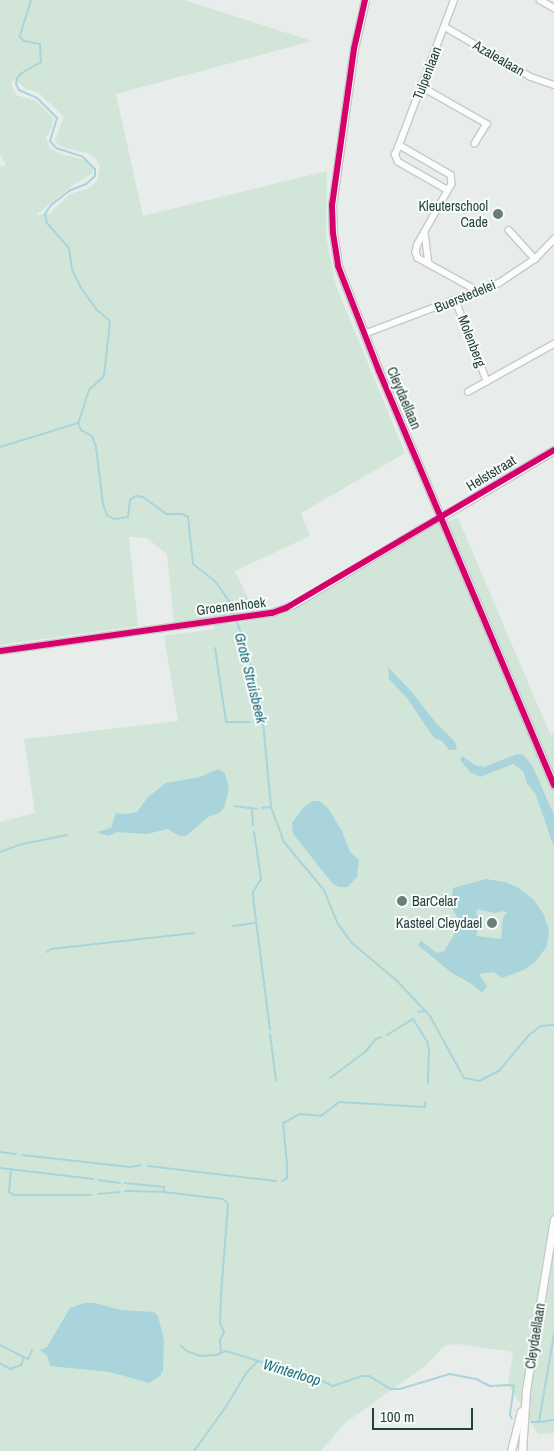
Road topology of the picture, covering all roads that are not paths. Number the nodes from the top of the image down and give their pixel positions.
1 (365, 0) edge
2 (454, 0) edge
3 (540, 0) edge
4 (554, 8) edge
5 (445, 27) junction
6 (554, 85) edge
7 (422, 87) junction
8 (475, 144) dead end
9 (399, 145) junction
10 (448, 190) junction
11 (509, 230) dead end
12 (425, 232) junction
13 (554, 239) edge
14 (535, 259) junction
15 (429, 263) junction
16 (478, 291) junction
17 (456, 301) junction
18 (364, 334) junction
19 (554, 344) edge
20 (487, 381) junction
21 (468, 392) dead end
22 (554, 450) edge
23 (440, 517) junction
24 (0, 651) edge
25 (554, 786) edge
26 (554, 1219) edge
27 (526, 1394) junction
28 (511, 1451) edge
29 (522, 1451) edge

1 - 18 street, Cleydaellaan
2 - 5 street, Tulpenlaan
3 - 4 street
5 - 6 street, Azalealaan
5 - 7 street, Tulpenlaan
7 - 8 street
7 - 9 street, Tulpenlaan
9 - 10 street
9 - 10 street
10 - 12 street
11 - 14 street
12 - 15 street
12 - 15 street
13 - 14 street, Buerstedelei
14 - 16 street, Buerstedelei
15 - 16 street
16 - 17 street, Buerstedelei
17 - 18 street, Buerstedelei
17 - 20 street, Molenberg
18 - 23 street, Cleydaellaan
19 - 20 street, Molenberg
20 - 21 street, Molenberg
22 - 23 street, Helststraat
23 - 24 street, Groenenhoek
23 - 25 street, Cleydaellaan
26 - 27 street, Cleydaellaan
27 - 28 street
27 - 29 street

